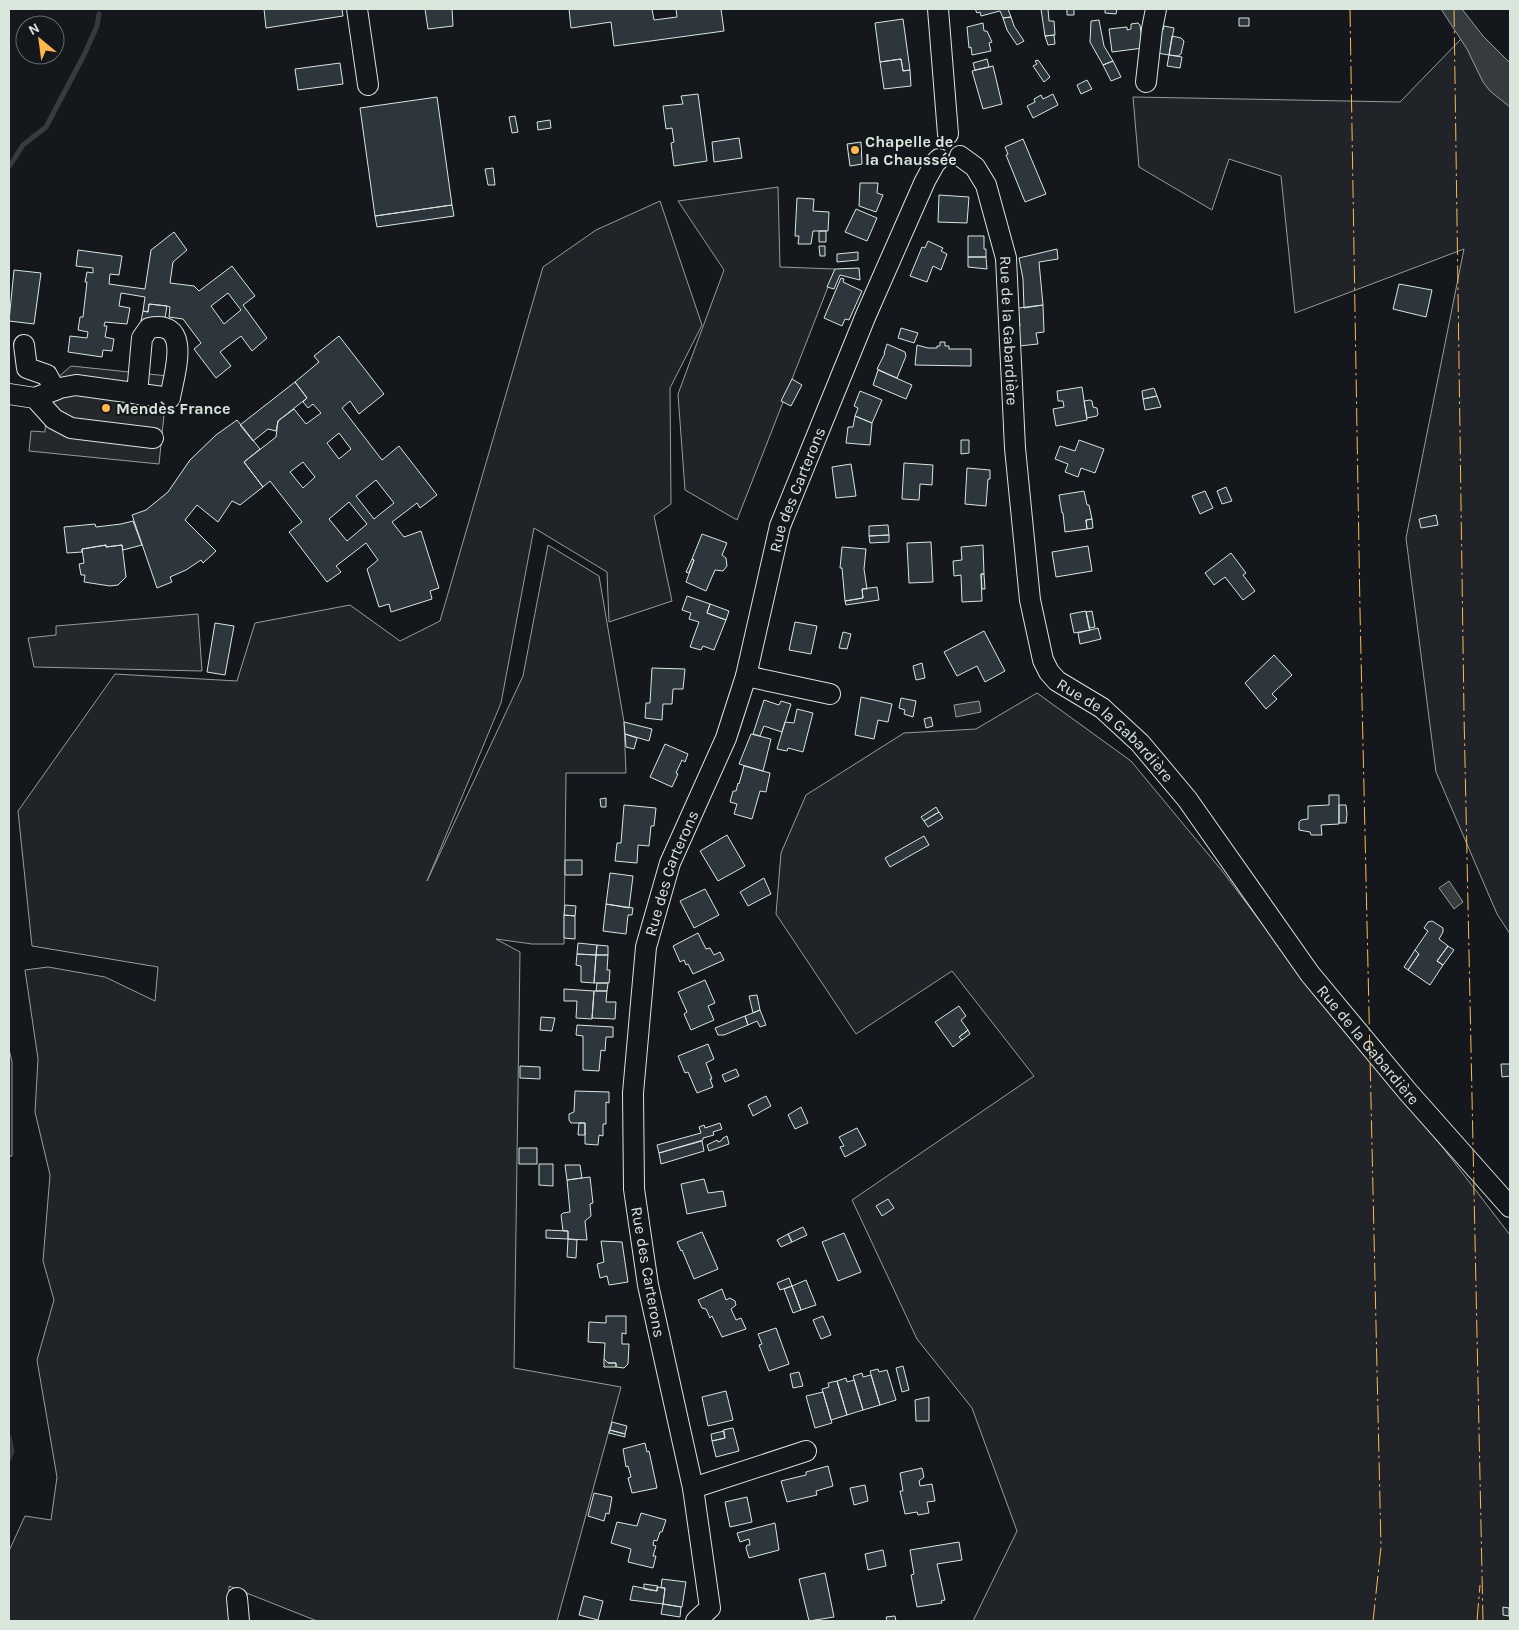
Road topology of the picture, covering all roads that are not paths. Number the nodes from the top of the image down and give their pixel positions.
1 (357, 9) edge
2 (938, 9) edge
3 (1156, 9) edge
4 (1146, 82) dead end
5 (368, 85) dead end
6 (948, 134) junction
7 (960, 156) junction
8 (940, 159) junction
9 (24, 345) dead end
10 (55, 390) junction
11 (9, 394) edge
12 (137, 394) dead end
13 (36, 398) junction
14 (153, 438) dead end
15 (746, 676) junction
16 (830, 694) dead end
17 (1510, 1207) edge
18 (806, 1451) dead end
19 (693, 1488) junction
20 (237, 1598) dead end
21 (710, 1617) edge
22 (240, 1621) edge

1 - 5 street
2 - 6 street
3 - 4 street
6 - 7 street
6 - 8 street
7 - 8 street
7 - 17 street, Rue de la Gabardière
8 - 15 street, Rue des Carterons
9 - 10 street
10 - 12 street
10 - 13 street
11 - 13 street
13 - 14 street
15 - 16 street
15 - 19 street, Rue des Carterons
18 - 19 street
19 - 21 street, Rue des Carterons
20 - 22 street

